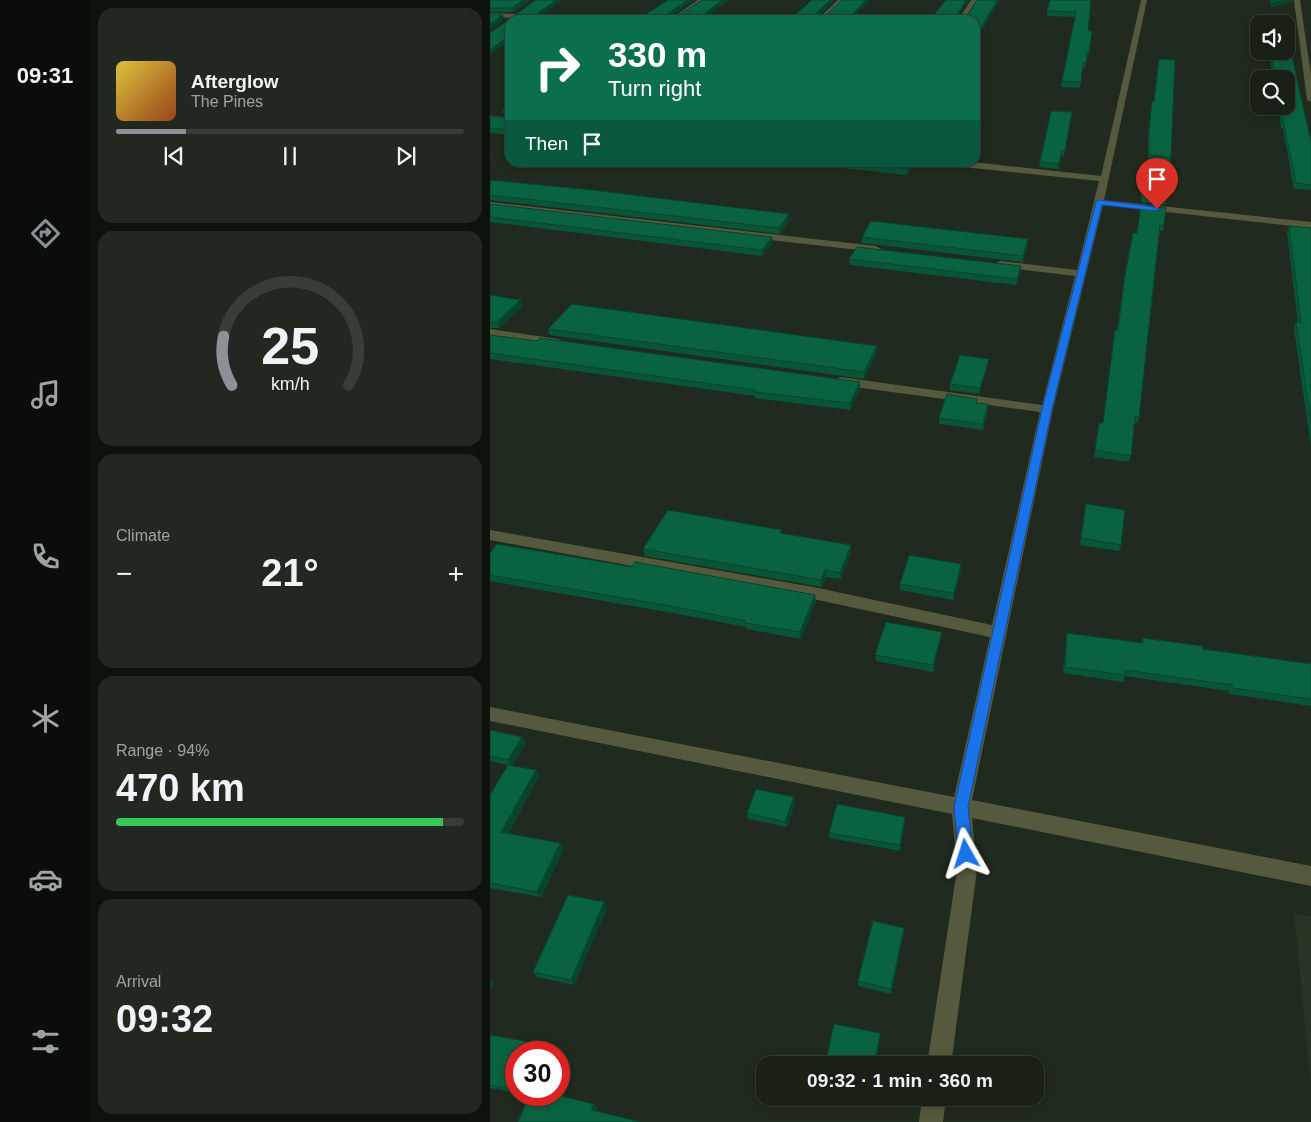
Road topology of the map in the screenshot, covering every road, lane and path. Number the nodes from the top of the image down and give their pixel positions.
1 (702, 0) edge
2 (841, 0) edge
3 (974, 0) edge
4 (1144, 0) edge
5 (1297, 0) edge
6 (524, 10) edge
7 (490, 15) edge
8 (517, 15) edge
9 (680, 15) edge
10 (825, 15) edge
11 (964, 15) edge
12 (505, 16) edge
13 (1302, 32) junction
14 (1311, 32) edge
15 (1309, 80) edge
16 (1311, 100) edge
17 (490, 118) edge
18 (505, 119) edge
19 (980, 166) edge
20 (1105, 179) junction
21 (1099, 202) junction
22 (490, 205) edge
23 (1311, 225) edge
24 (884, 250) edge
25 (992, 263) edge
26 (1081, 274) junction
27 (490, 332) edge
28 (568, 343) edge
29 (832, 380) edge
30 (1047, 409) junction
31 (490, 536) edge
32 (999, 633) junction
33 (490, 714) edge
34 (961, 807) junction
35 (1311, 876) edge
36 (940, 1056) edge
37 (933, 1106) edge
38 (931, 1122) edge

1 - 9 street
2 - 10 street
3 - 11 street
4 - 20 street
5 - 13 street
6 - 8 street
7 - 12 street
13 - 14 street
13 - 15 street
15 - 16 street
17 - 18 street
19 - 20 street
20 - 21 street
21 - 23 street
21 - 26 street
22 - 24 street
25 - 26 street
26 - 30 street
27 - 28 street
29 - 30 street
30 - 32 street
31 - 32 street
32 - 34 street
33 - 34 street
34 - 35 street
34 - 36 street
37 - 38 street

